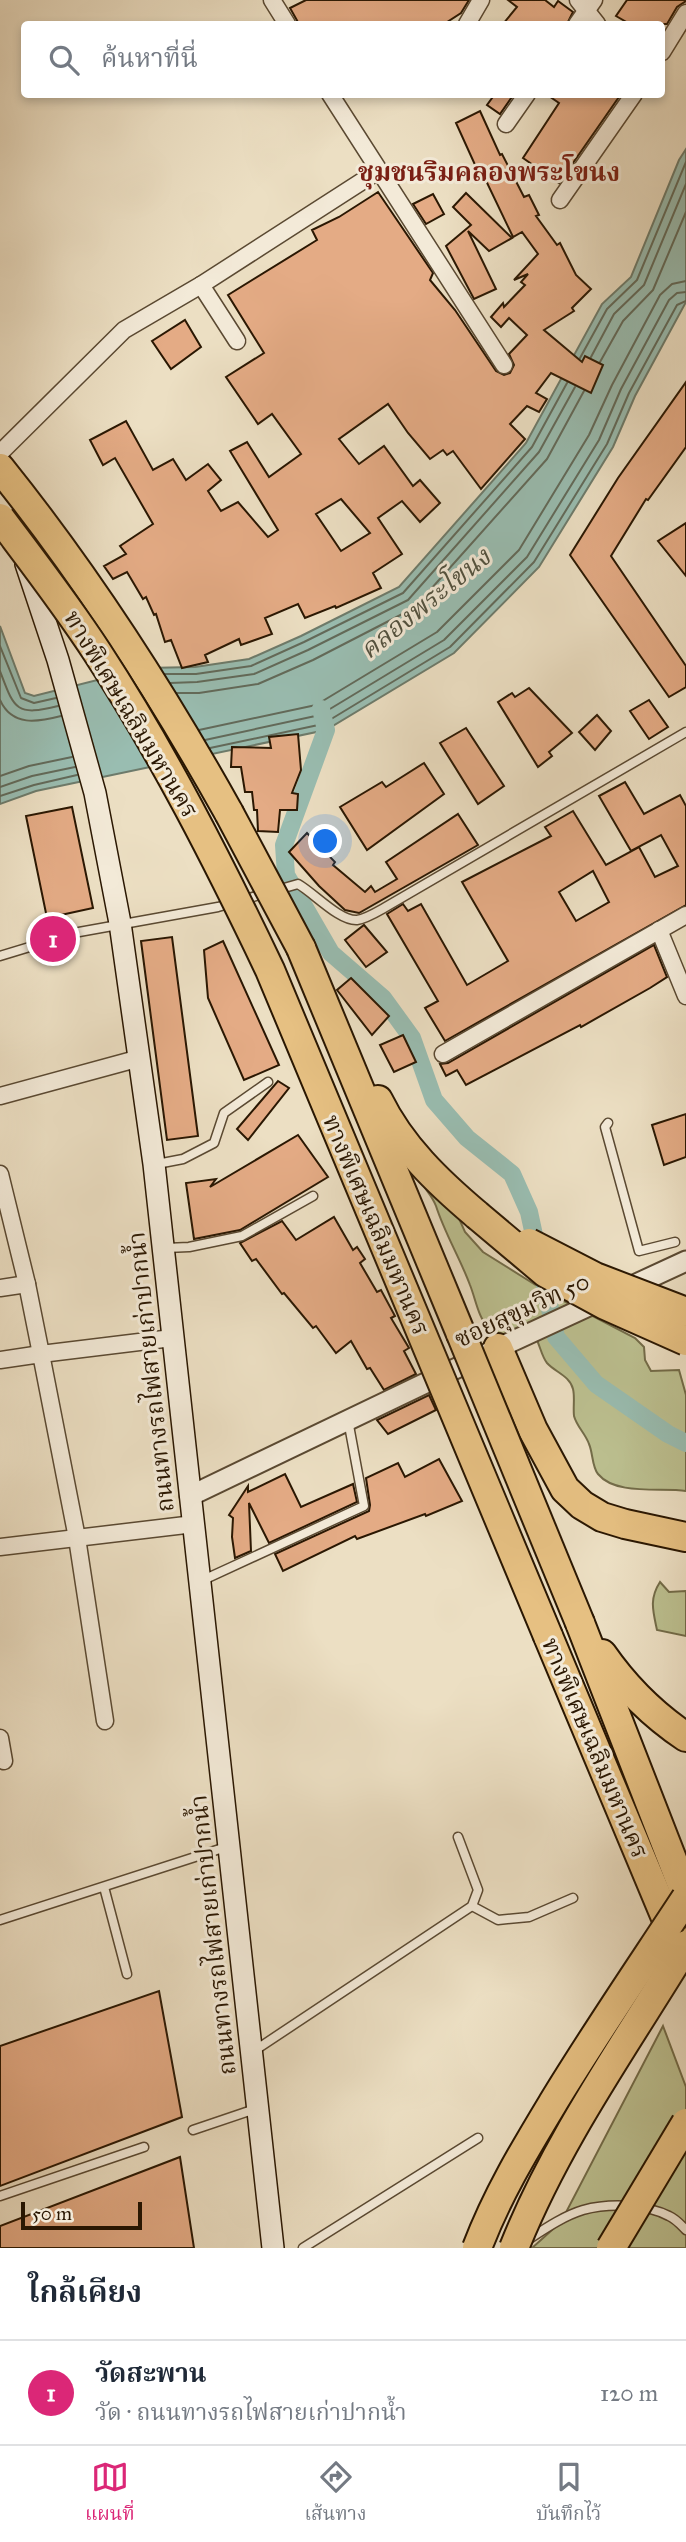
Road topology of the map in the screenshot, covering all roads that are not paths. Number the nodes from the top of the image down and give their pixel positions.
1 (272, 0) edge
2 (481, 0) edge
3 (686, 13) edge
4 (285, 21) edge
5 (469, 21) edge
6 (665, 47) edge
7 (332, 98) edge
8 (524, 98) edge
9 (631, 98) edge
10 (506, 124) dead end
11 (377, 171) junction
12 (560, 200) dead end
13 (201, 285) junction
14 (237, 341) dead end
15 (504, 365) dead end
16 (0, 453) edge
17 (0, 468) edge
18 (0, 506) edge
19 (0, 518) edge
20 (686, 732) edge
21 (686, 915) edge
22 (120, 923) junction
23 (659, 930) junction
24 (301, 948) junction
25 (0, 956) edge
26 (686, 996) edge
27 (443, 1054) dead end
28 (140, 1058) junction
29 (268, 1082) dead end
30 (0, 1096) edge
31 (608, 1123) dead end
32 (154, 1164) junction
33 (0, 1174) edge
34 (313, 1196) dead end
35 (477, 1215) junction
36 (163, 1248) junction
37 (683, 1262) edge
38 (27, 1284) junction
39 (0, 1288) edge
40 (686, 1312) edge
41 (172, 1338) junction
42 (686, 1341) edge
43 (498, 1349) junction
44 (41, 1354) junction
45 (0, 1360) edge
46 (348, 1420) junction
47 (190, 1496) junction
48 (194, 1524) junction
49 (686, 1537) edge
50 (77, 1538) junction
51 (0, 1547) edge
52 (200, 1581) junction
53 (580, 1623) junction
54 (105, 1721) dead end
55 (686, 1737) edge
56 (0, 1738) edge
57 (4, 1760) dead end
58 (458, 1838) dead end
59 (229, 1846) junction
60 (104, 1886) junction
61 (686, 1896) edge
62 (573, 1898) dead end
63 (472, 1906) junction
64 (0, 1920) edge
65 (686, 1945) edge
66 (686, 1966) edge
67 (127, 1974) dead end
68 (252, 2053) junction
69 (258, 2108) junction
70 (686, 2123) edge
71 (193, 2130) dead end
72 (478, 2138) dead end
73 (144, 2147) dead end
74 (0, 2196) edge
75 (686, 2230) edge
76 (273, 2248) edge
77 (303, 2248) edge
78 (477, 2248) edge
79 (515, 2248) edge
80 (611, 2248) edge

1 - 4 street
2 - 5 street
3 - 6 street
7 - 11 street
8 - 10 street
9 - 12 street
11 - 13 street
11 - 15 street
13 - 14 street
13 - 16 street
17 - 24 highway, ทางพิเศษเฉลิมมหานคร, bridge
18 - 22 main road, ถนนทางรถไฟสายเก่าปากน้ำ
19 - 66 highway, ทางพิเศษเฉลิมมหานคร, bridge
20 - 22 lane
21 - 23 street
22 - 25 lane
22 - 28 main road, ถนนทางรถไฟสายเก่าปากน้ำ
23 - 26 street
23 - 27 street
24 - 35 highway
24 - 53 highway, ทางพิเศษเฉลิมมหานคร, bridge
28 - 30 street
28 - 32 main road, ถนนทางรถไฟสายเก่าปากน้ำ
29 - 32 lane
31 - 37 lane
32 - 36 main road, ถนนทางรถไฟสายเก่าปากน้ำ
33 - 38 street
34 - 36 lane
35 - 40 highway, bridge
35 - 42 highway, bridge
36 - 41 main road, ถนนทางรถไฟสายเก่าปากน้ำ
37 - 43 street, ซอยสุขุมวิท 50, bridge
38 - 39 street
38 - 44 street
41 - 44 street
41 - 47 main road, ถนนทางรถไฟสายเก่าปากน้ำ
43 - 46 street, ซอยสุขุมวิท 50
43 - 49 highway
44 - 45 street
44 - 50 street
46 - 47 street, ซอยสุขุมวิท 50
46 - 52 lane
47 - 48 main road, ถนนทางรถไฟสายเก่าปากน้ำ
48 - 50 street
48 - 52 main road, ถนนทางรถไฟสายเก่าปากน้ำ
50 - 51 street
50 - 54 street
52 - 59 main road, ถนนทางรถไฟสายเก่าปากน้ำ
53 - 55 highway
53 - 61 highway, ทางพิเศษเฉลิมมหานคร
56 - 57 street
58 - 63 lane
59 - 60 lane
59 - 68 main road, ถนนทางรถไฟสายเก่าปากน้ำ
60 - 64 lane
60 - 67 lane
61 - 78 highway, bridge
62 - 63 lane
63 - 68 lane
65 - 79 highway, bridge
68 - 69 main road, ถนนทางรถไฟสายเก่าปากน้ำ
69 - 71 lane
69 - 76 main road, ถนนทางรถไฟสายเก่าปากน้ำ
70 - 80 highway, bridge
72 - 77 lane
73 - 74 lane
75 - 79 lane

